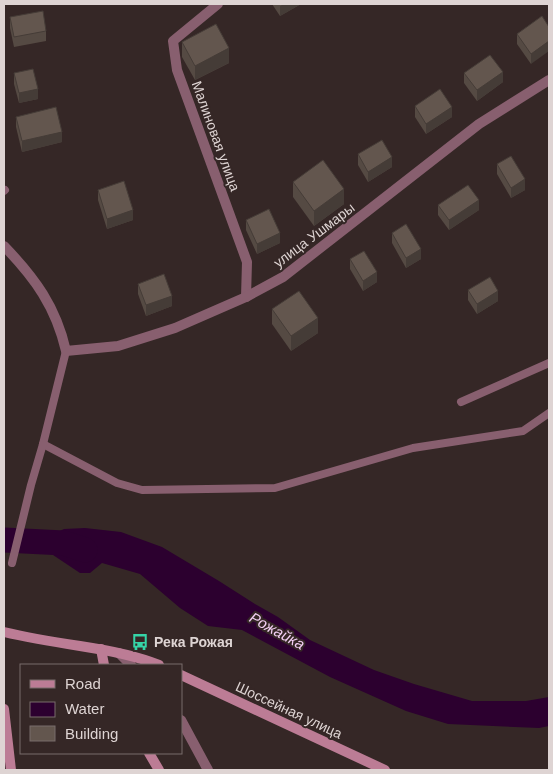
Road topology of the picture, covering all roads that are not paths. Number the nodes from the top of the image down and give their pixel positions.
1 (218, 4) edge
2 (549, 80) edge
3 (4, 246) edge
4 (246, 297) junction
5 (66, 351) junction
6 (549, 363) edge
7 (461, 402) dead end
8 (549, 413) edge
9 (43, 444) junction
10 (12, 563) dead end
11 (4, 632) edge
12 (101, 649) junction
13 (119, 653) junction
14 (104, 664) edge
15 (130, 664) edge
16 (156, 664) edge
17 (182, 675) edge
18 (4, 709) edge
19 (182, 722) edge
20 (150, 754) edge
21 (12, 770) edge
22 (159, 770) edge
23 (208, 770) edge
24 (384, 770) edge

1 - 4 street, Малиновая улица
2 - 4 street, улица Ушмары
3 - 5 street
4 - 5 street, улица Ушмары
5 - 9 lane
6 - 7 lane
8 - 9 lane
9 - 10 lane
11 - 12 street
12 - 13 street
12 - 14 street
13 - 15 street
13 - 16 street
17 - 24 street, Шоссейная улица
18 - 21 street
19 - 23 street
20 - 22 street

